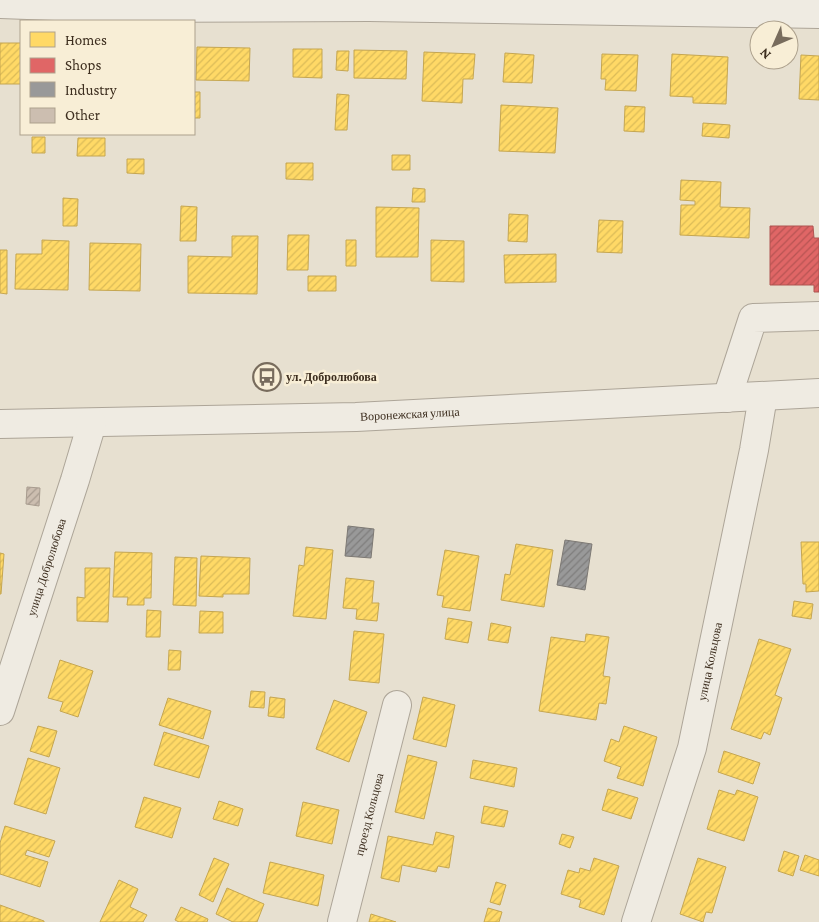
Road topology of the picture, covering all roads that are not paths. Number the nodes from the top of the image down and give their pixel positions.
1 (369, 3) edge
2 (0, 4) edge
3 (819, 14) edge
4 (819, 316) edge
5 (819, 393) edge
6 (763, 396) junction
7 (727, 398) junction
8 (92, 423) junction
9 (0, 424) edge
10 (397, 705) dead end
11 (0, 711) edge
12 (342, 922) edge
13 (636, 922) edge

1 - 2 street
1 - 3 street
4 - 7 street
5 - 6 street, Воронежская улица
6 - 7 street, Воронежская улица
6 - 13 street, улица Кольцова
7 - 8 street, Воронежская улица
8 - 9 street, Воронежская улица
8 - 11 street, улица Добролюбова
10 - 12 street, проезд Кольцова

